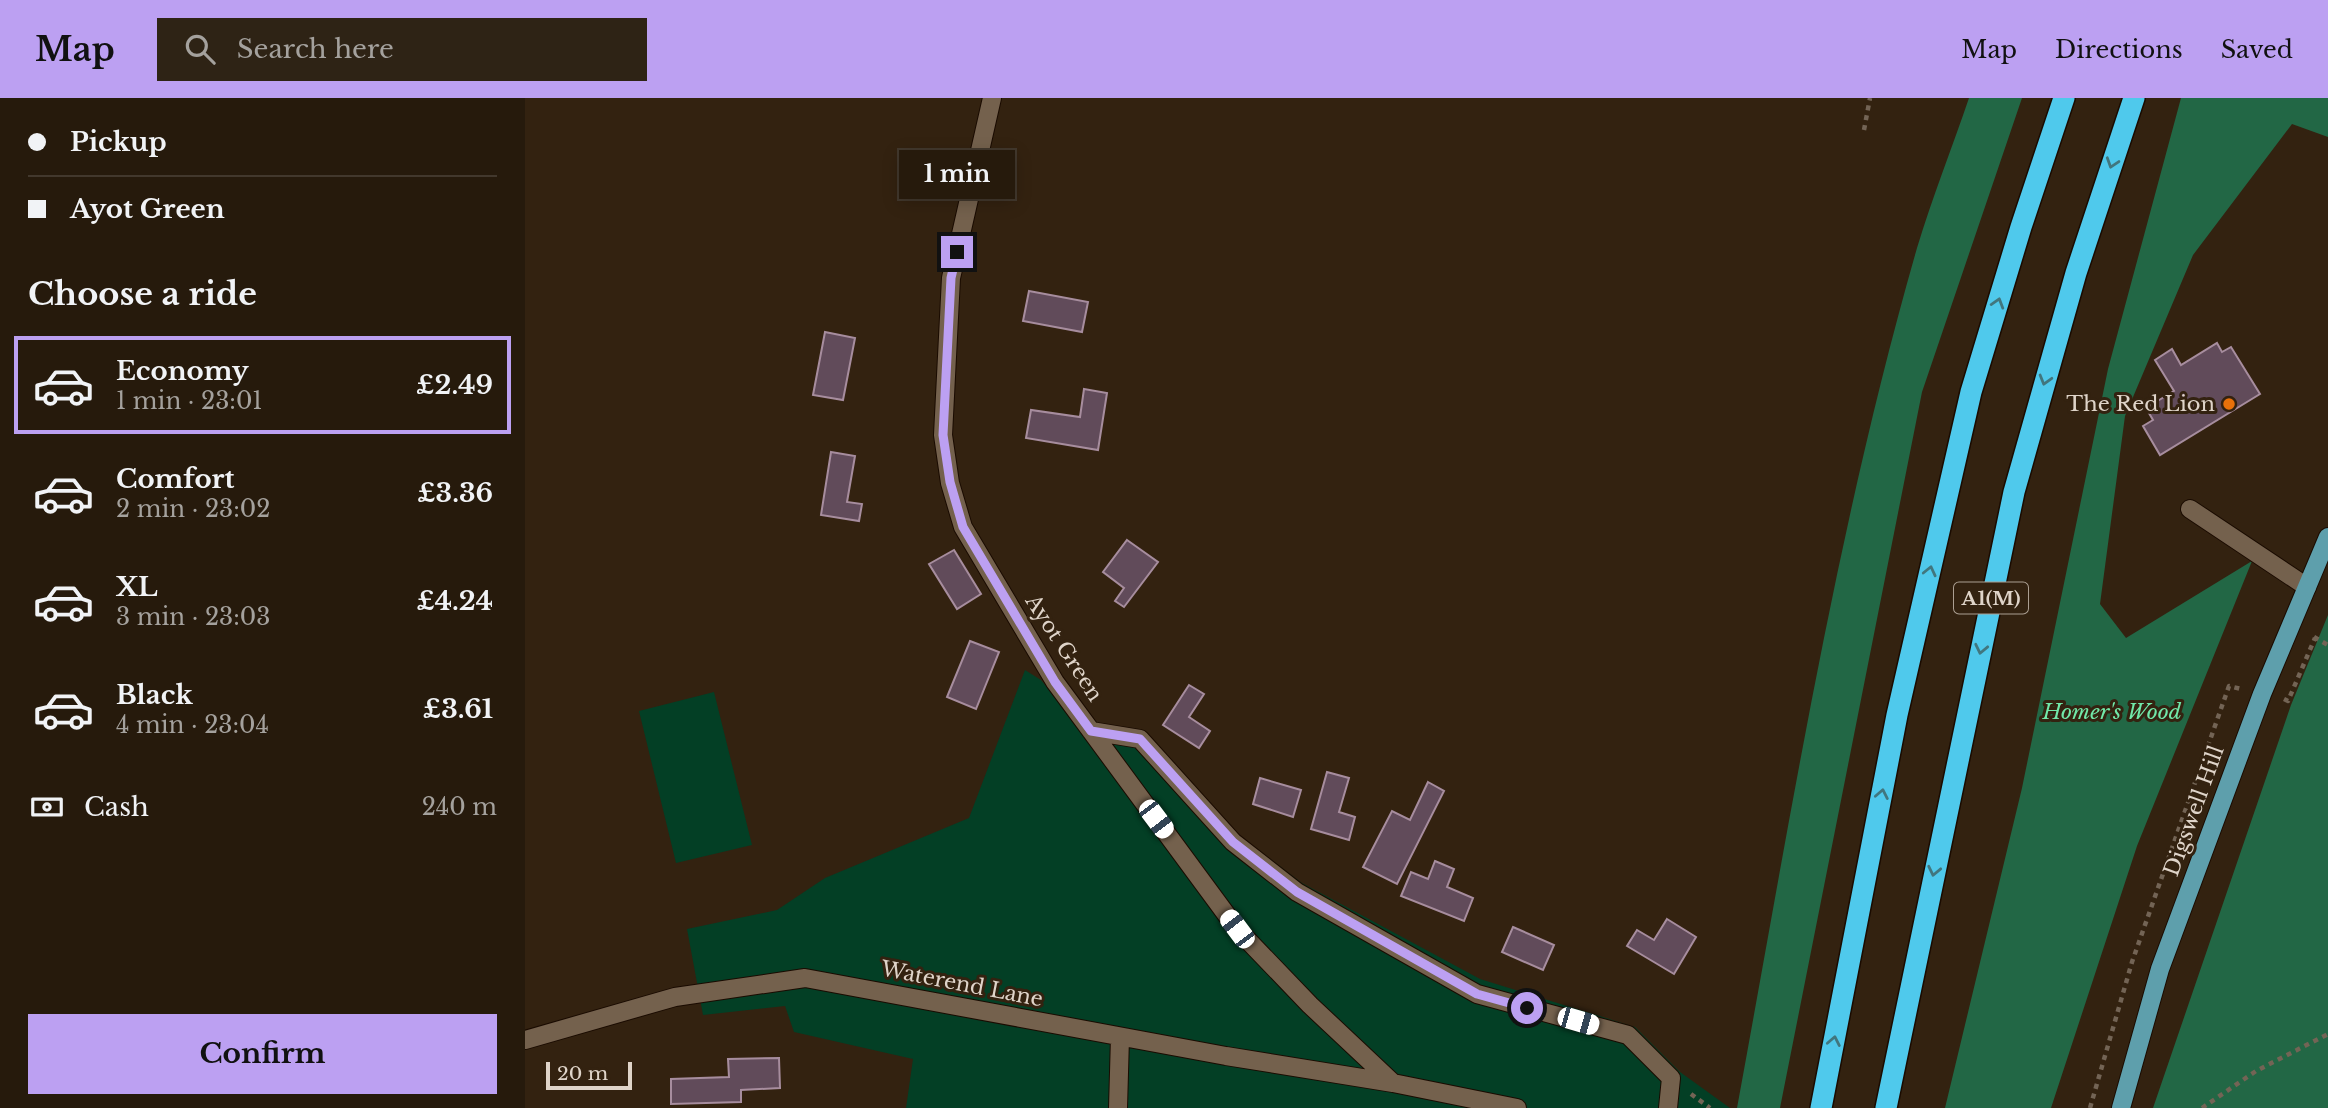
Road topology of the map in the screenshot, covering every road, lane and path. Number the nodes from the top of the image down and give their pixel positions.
1 (992, 98) edge
2 (1870, 98) edge
3 (2064, 98) edge
4 (2134, 98) edge
5 (1864, 130) dead end
6 (2190, 509) dead end
7 (2328, 537) edge
8 (2307, 587) junction
9 (2328, 645) edge
10 (2229, 686) dead end
11 (2288, 701) dead end
12 (1091, 731) junction
13 (2328, 1034) edge
14 (1120, 1037) junction
15 (525, 1040) edge
16 (1393, 1083) junction
17 (1118, 1108) edge
18 (1517, 1108) edge
19 (1668, 1108) edge
20 (1821, 1108) edge
21 (1886, 1108) edge
22 (2090, 1108) edge
23 (2121, 1108) edge
24 (2202, 1108) edge

1 - 12 street, Ayot Green
2 - 5 path
20 -> 3 highway, A1(M)
4 -> 21 highway, A1(M)
6 - 8 street
7 - 8 main road, Digswell Hill
8 - 23 main road, Digswell Hill
9 - 11 path
10 - 22 path
12 - 16 street, Ayot Green
12 - 19 street
13 - 24 path
14 - 15 street, Waterend Lane
14 - 16 street, Waterend Lane
14 - 17 street
16 - 18 street

